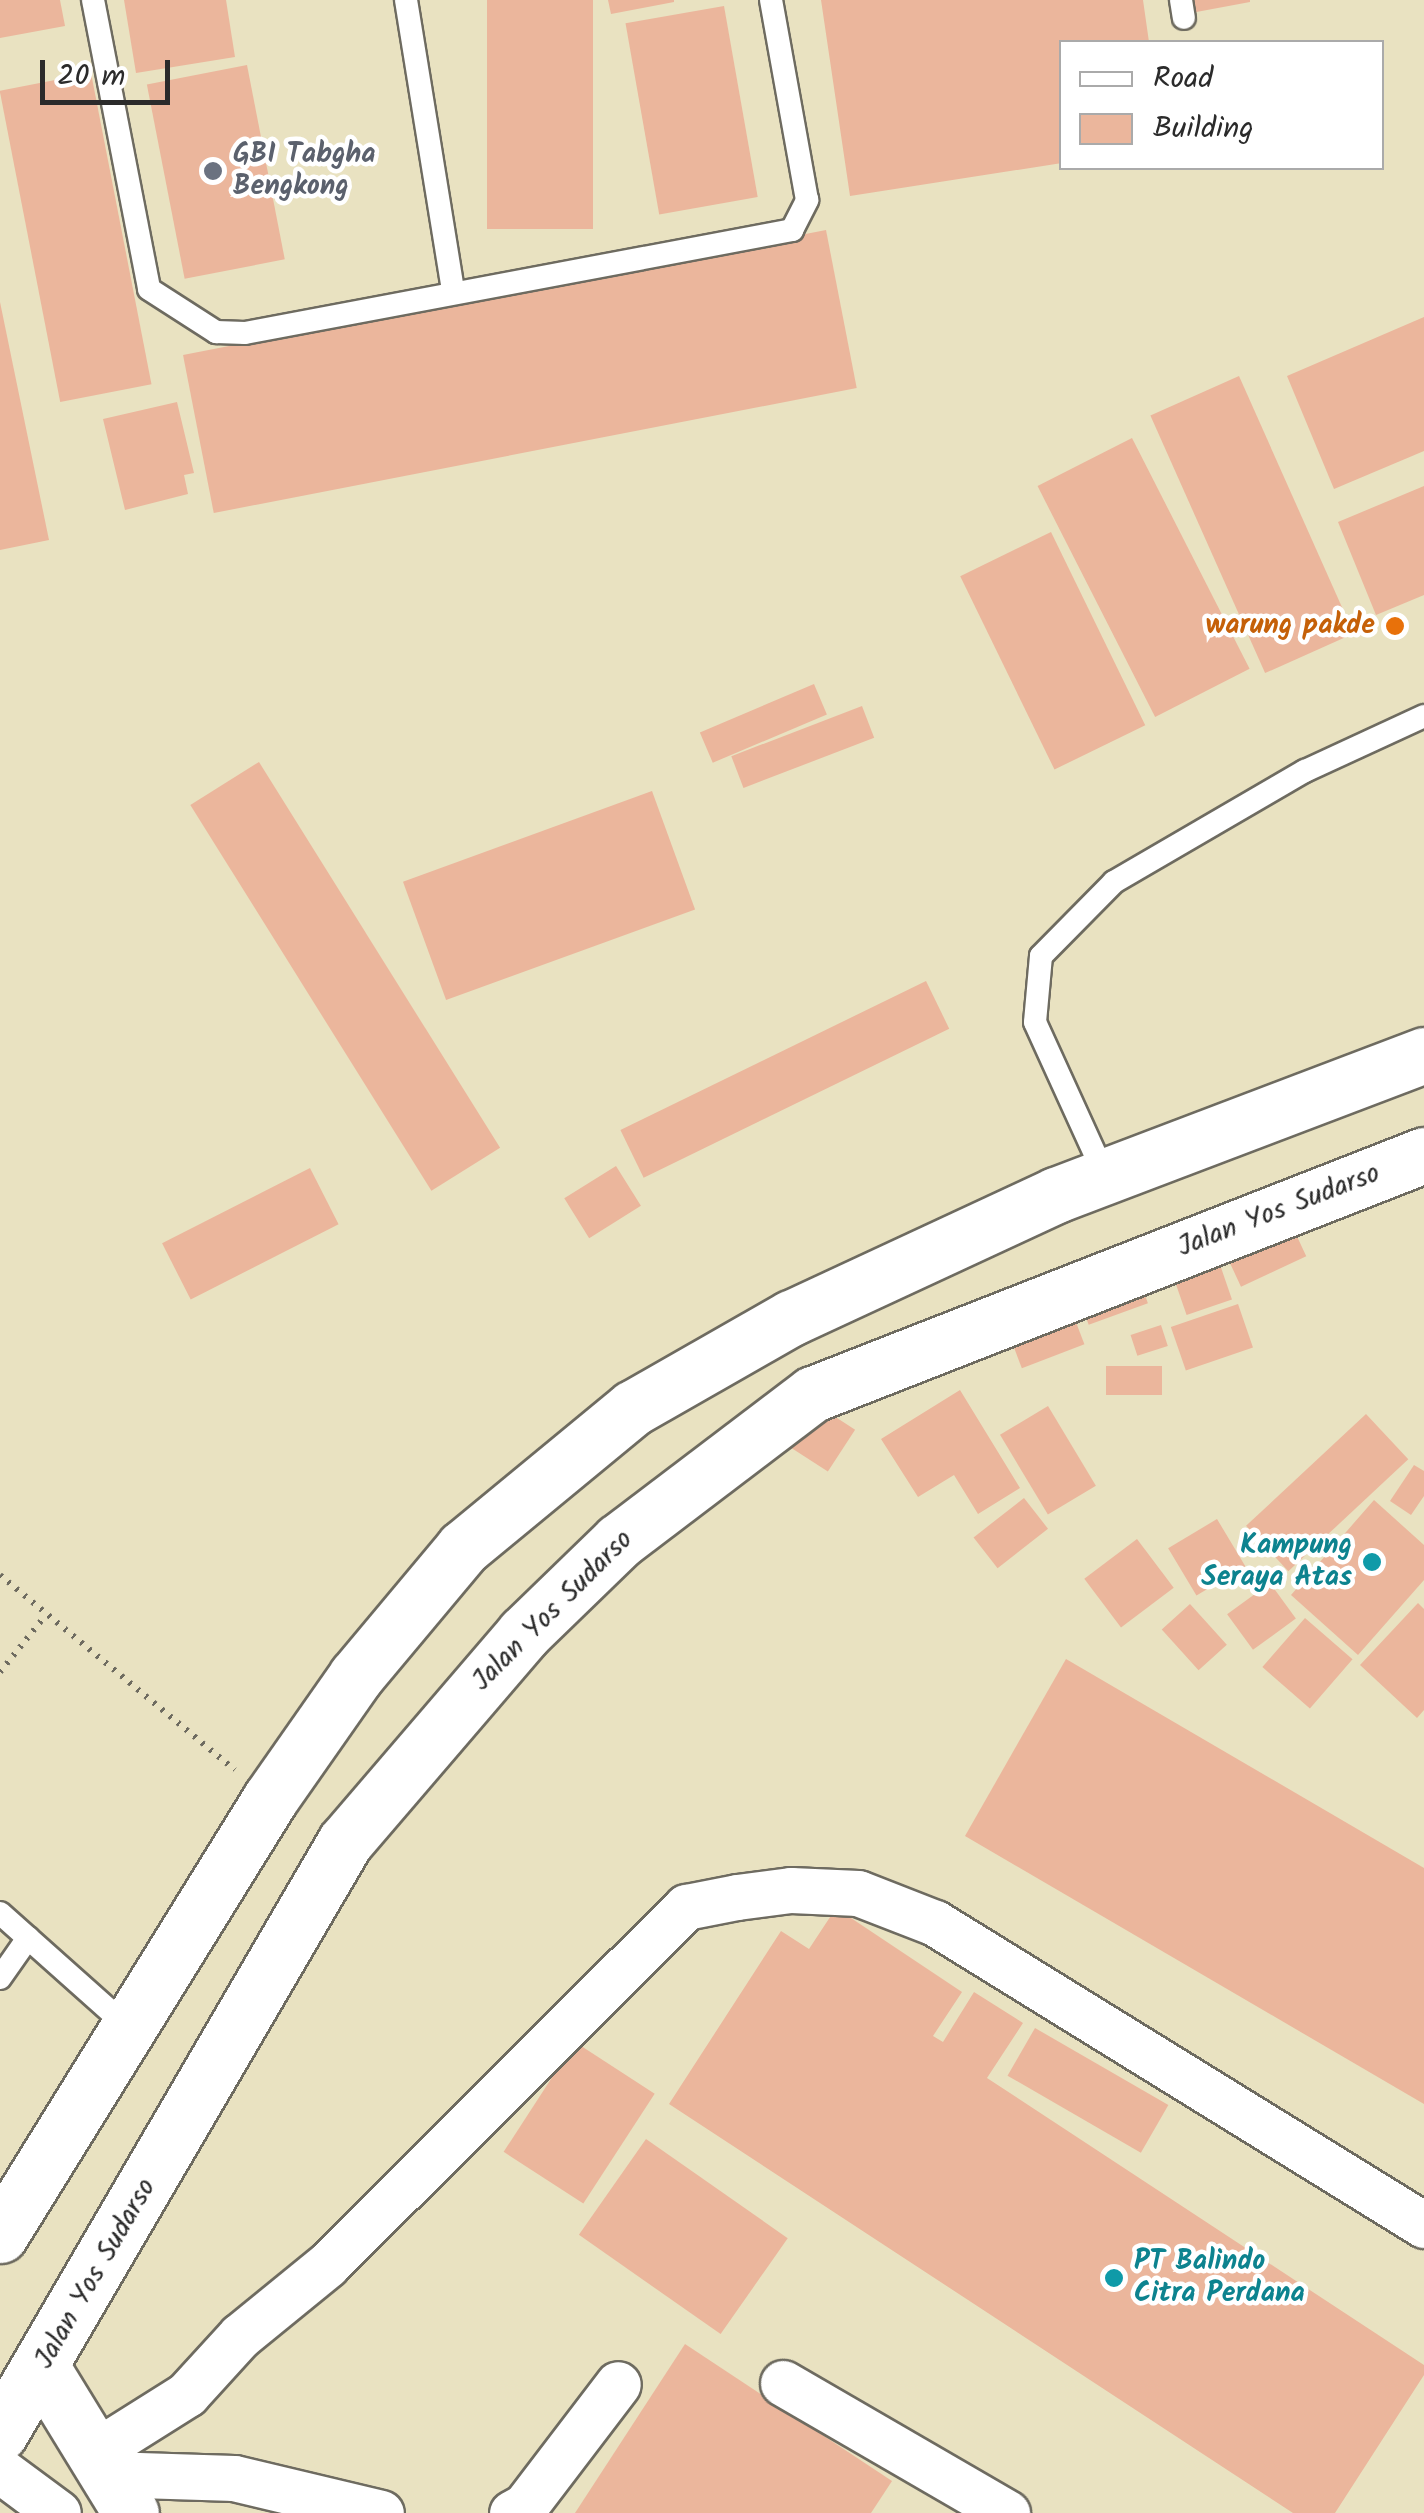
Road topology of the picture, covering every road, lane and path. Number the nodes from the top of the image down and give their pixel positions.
1 (93, 0) edge
2 (406, 0) edge
3 (770, 0) edge
4 (452, 290) junction
5 (1424, 716) edge
6 (1424, 1055) edge
7 (1424, 1155) edge
8 (1106, 1178) junction
9 (0, 1574) edge
10 (45, 1616) junction
11 (0, 1672) edge
12 (270, 1799) junction
13 (0, 1912) edge
14 (28, 1938) junction
15 (0, 1978) edge
16 (131, 2030) junction
17 (1424, 2225) edge
18 (0, 2235) edge
19 (42, 2368) junction
20 (783, 2383) dead end
21 (618, 2384) dead end
22 (0, 2433) edge
23 (0, 2470) edge
24 (111, 2479) edge
25 (58, 2513) edge
26 (381, 2513) edge
27 (512, 2513) edge
28 (1007, 2513) edge

1 - 4 lane
2 - 4 lane
3 - 4 lane
5 - 8 lane
6 - 8 main road
7 - 19 main road, Jalan Yos Sudarso
8 - 12 main road
9 - 10 path
10 - 11 path
10 - 12 path
12 - 16 main road
13 - 14 lane
14 - 15 lane
14 - 16 lane
16 - 18 main road
17 - 24 street
19 - 22 main road, Jalan Yos Sudarso
19 - 24 main road
20 - 28 street
21 - 27 street
23 - 25 street
24 - 26 street

